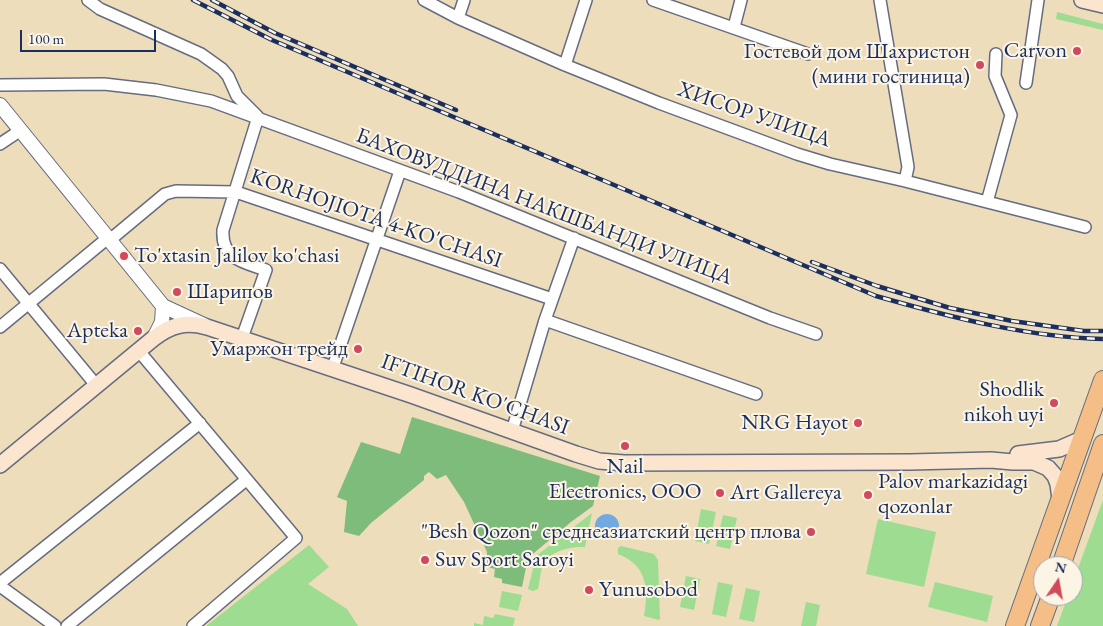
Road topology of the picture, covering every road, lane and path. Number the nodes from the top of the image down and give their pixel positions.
1 (88, 0) edge
2 (424, 0) edge
3 (464, 0) edge
4 (586, 0) edge
5 (653, 0) edge
6 (741, 0) edge
7 (880, 0) edge
8 (1082, 0) edge
9 (1038, 1) edge
10 (1103, 5) edge
11 (458, 18) junction
12 (734, 27) junction
13 (808, 54) dead end
14 (996, 54) dead end
15 (565, 66) junction
16 (1026, 83) dead end
17 (0, 85) edge
18 (0, 105) edge
19 (258, 117) junction
20 (21, 130) junction
21 (0, 144) edge
22 (400, 171) junction
23 (905, 181) junction
24 (236, 192) junction
25 (986, 202) junction
26 (1085, 227) dead end
27 (110, 238) junction
28 (574, 238) junction
29 (376, 240) junction
30 (0, 268) edge
31 (552, 299) junction
32 (29, 304) junction
33 (163, 306) junction
34 (545, 320) junction
35 (0, 327) edge
36 (208, 327) junction
37 (816, 334) dead end
38 (154, 338) junction
39 (242, 338) junction
40 (138, 350) junction
41 (332, 368) junction
42 (1103, 380) edge
43 (96, 385) junction
44 (756, 394) dead end
45 (200, 424) junction
46 (512, 431) junction
47 (1082, 439) junction
48 (1103, 444) edge
49 (991, 460) junction
50 (0, 465) edge
51 (246, 480) junction
52 (1060, 500) junction
53 (1064, 556) edge
54 (0, 584) edge
55 (1047, 606) edge
56 (55, 626) edge
57 (67, 626) edge
58 (193, 626) edge
59 (1015, 626) edge
60 (1040, 626) edge

1 - 19 street
2 - 11 street, ХИСОР УЛИЦА
3 - 11 street
4 - 15 street
5 - 12 street
6 - 12 street
7 - 23 street
8 - 10 main road
9 - 16 street
11 - 15 street, ХИСОР УЛИЦА
12 - 13 street
14 - 25 street
15 - 23 street, ХИСОР УЛИЦА
17 - 19 street, БАХОВУДДИНА НАКШБАНДИ УЛИЦА
18 - 20 street
19 - 22 street, БАХОВУДДИНА НАКШБАНДИ УЛИЦА
19 - 24 street
20 - 21 street
20 - 27 street
22 - 28 street, БАХОВУДДИНА НАКШБАНДИ УЛИЦА
22 - 29 street
23 - 25 street, ХИСОР УЛИЦА
24 - 27 street, KORHOJIOTA 4-KO'CHASI
24 - 29 street, KORHOJIOTA 4-KO'CHASI
24 - 39 street
25 - 26 street, ХИСОР УЛИЦА
27 - 32 street, KORHOJIOTA 4-KO'CHASI
27 - 33 street
28 - 31 street
28 - 37 street, БАХОВУДДИНА НАКШБАНДИ УЛИЦА
29 - 31 street, KORHOJIOTA 4-KO'CHASI
29 - 41 street
30 - 32 street
31 - 34 street
32 - 35 street, KORHOJIOTA 4-KO'CHASI
32 - 43 street
33 - 36 street
33 - 38 street
34 - 44 street
34 - 46 street
36 - 38 main road, IFTIHOR KO'CHASI
36 - 39 main road, IFTIHOR KO'CHASI
38 - 40 main road, IFTIHOR KO'CHASI
39 - 41 main road, IFTIHOR KO'CHASI
40 - 43 main road, IFTIHOR KO'CHASI
40 - 45 street
41 - 46 main road, IFTIHOR KO'CHASI
42 - 47 main road
43 - 50 main road, IFTIHOR KO'CHASI
45 - 51 street
45 - 54 street
46 - 49 main road, IFTIHOR KO'CHASI
47 - 49 main road, IFTIHOR KO'CHASI
47 - 52 main road
48 - 53 main road
49 - 52 main road, IFTIHOR KO'CHASI
51 - 57 street
51 - 58 street
52 - 59 main road
54 - 56 street
55 - 60 main road

